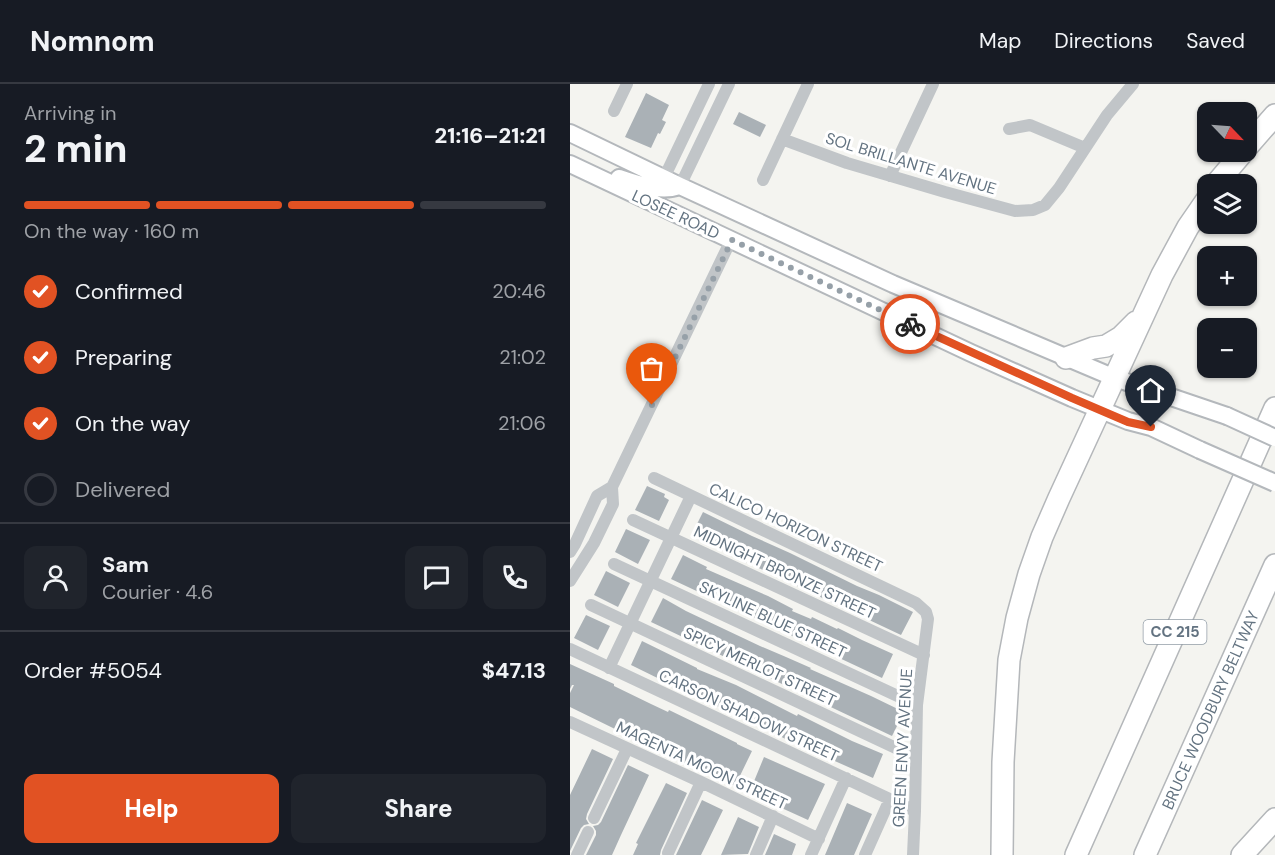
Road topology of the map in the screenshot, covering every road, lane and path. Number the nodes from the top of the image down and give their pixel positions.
1 (627, 84) edge
2 (709, 84) edge
3 (729, 84) edge
4 (933, 84) edge
5 (1133, 84) edge
6 (804, 85) edge
7 (614, 111) dead end
8 (1275, 115) edge
9 (1009, 129) dead end
10 (570, 133) edge
11 (1257, 135) edge
12 (782, 139) junction
13 (1085, 148) junction
14 (1235, 162) edge
15 (575, 166) edge
16 (1224, 174) edge
17 (890, 176) junction
18 (664, 178) junction
19 (763, 180) dead end
20 (680, 186) junction
21 (1197, 214) edge
22 (732, 240) junction
23 (1143, 315) junction
24 (1066, 358) junction
25 (1115, 378) junction
26 (1275, 408) edge
27 (1101, 410) junction
28 (1275, 438) edge
29 (654, 478) dead end
30 (1275, 483) edge
31 (612, 487) junction
32 (691, 496) junction
33 (633, 520) dead end
34 (671, 538) junction
35 (570, 552) edge
36 (614, 564) dead end
37 (1275, 565) edge
38 (651, 580) junction
39 (570, 581) edge
40 (591, 605) dead end
41 (922, 608) joint
42 (630, 623) junction
43 (570, 649) edge
44 (924, 655) junction
45 (609, 668) junction
46 (917, 705) junction
47 (570, 722) edge
48 (627, 748) junction
49 (915, 757) junction
50 (846, 778) junction
51 (701, 782) junction
52 (890, 799) junction
53 (915, 811) junction
54 (773, 816) junction
55 (594, 818) dead end
56 (1275, 819) edge
57 (588, 832) dead end
58 (819, 839) junction
59 (668, 853) dead end
60 (577, 855) edge
61 (756, 855) edge
62 (811, 855) edge
63 (865, 855) edge
64 (912, 855) edge
65 (1002, 855) edge
66 (1076, 855) edge
67 (1145, 855) edge
68 (1242, 855) edge

1 - 7 street
2 - 18 street
3 - 20 street
4 - 17 street
5 - 13 street
6 - 12 street
8 - 11 highway
9 - 13 street
10 - 18 main road, LOSEE ROAD
12 - 17 street, SOL BRILLANTE AVENUE
12 - 19 street
13 - 17 street, SOL BRILLANTE AVENUE
14 - 16 highway
15 - 20 main road
15 - 22 main road, LOSEE ROAD
18 - 20 main road, LOSEE ROAD
20 - 24 main road, LOSEE ROAD
21 - 23 highway
22 - 27 main road, LOSEE ROAD
22 - 31 street
23 - 24 highway
23 - 25 highway
24 - 25 main road, LOSEE ROAD
25 - 27 highway
25 - 28 main road, LOSEE ROAD, bridge
26 - 66 highway, CC 215
27 - 30 main road, LOSEE ROAD, bridge
27 - 65 highway
29 - 32 street, CALICO HORIZON STREET
31 - 35 street
31 - 39 street
32 - 34 street
32 - 41 street, CALICO HORIZON STREET
33 - 34 street, MIDNIGHT BRONZE STREET
34 - 38 street
34 - 44 street, MIDNIGHT BRONZE STREET
36 - 38 street, SKYLINE BLUE STREET
37 - 67 highway, BRUCE WOODBURY BELTWAY
38 - 42 street
38 - 46 street, SKYLINE BLUE STREET
40 - 42 street, SPICY MERLOT STREET
41 - 44 street, GREEN ENVY AVENUE
42 - 45 street
42 - 49 street, SPICY MERLOT STREET
43 - 45 street, CARSON SHADOW STREET
44 - 46 street, GREEN ENVY AVENUE
45 - 50 street, CARSON SHADOW STREET
46 - 49 street, GREEN ENVY AVENUE
47 - 48 street, MAGENTA MOON STREET
48 - 51 street, MAGENTA MOON STREET
48 - 55 street
49 - 53 street, GREEN ENVY AVENUE
50 - 52 street, CARSON SHADOW STREET
50 - 58 street
51 - 54 street, MAGENTA MOON STREET
51 - 59 street
52 - 53 street, CARSON SHADOW STREET
52 - 63 street
53 - 64 street, GREEN ENVY AVENUE
54 - 58 street, MAGENTA MOON STREET
54 - 61 street
56 - 68 highway
57 - 60 street
58 - 62 street

